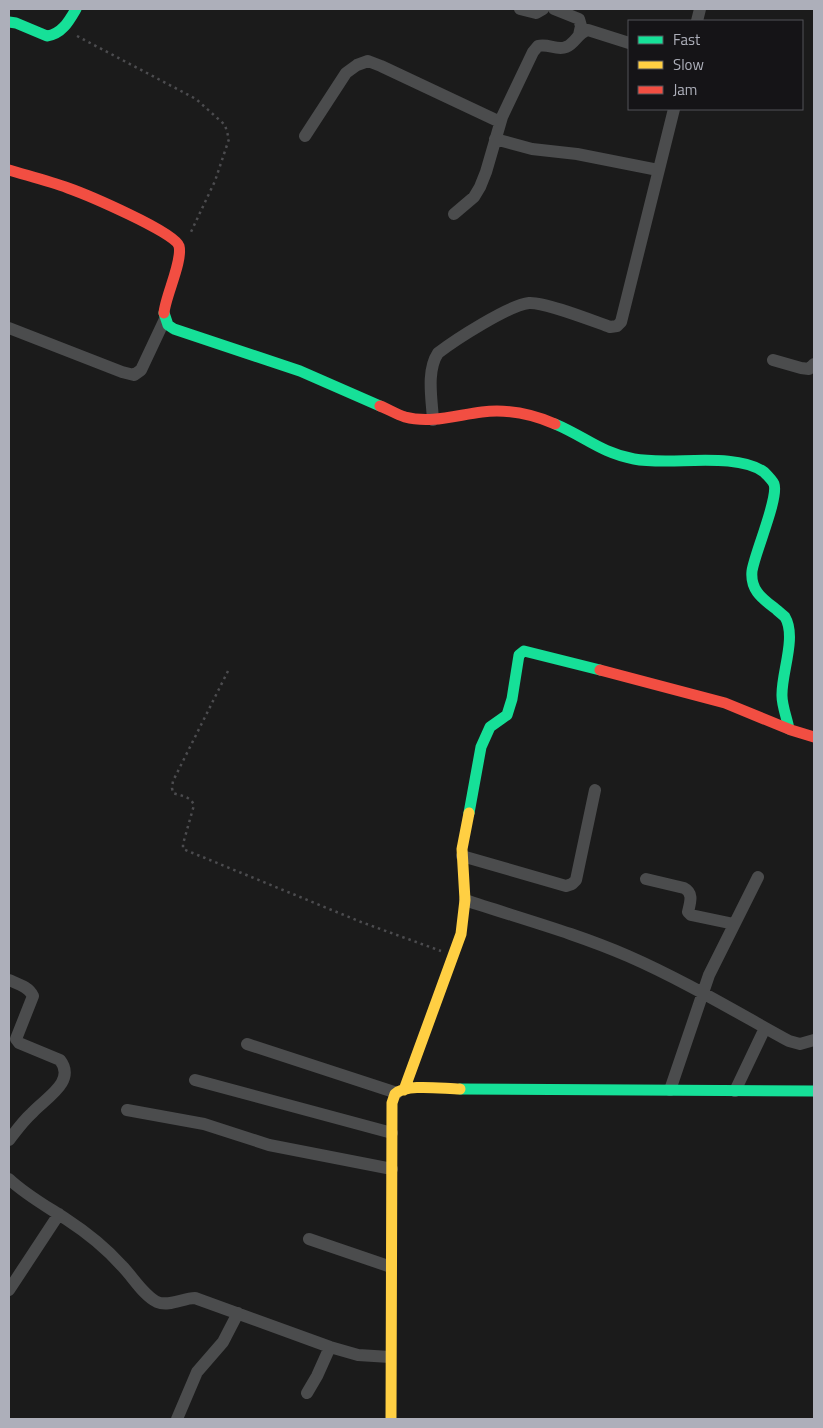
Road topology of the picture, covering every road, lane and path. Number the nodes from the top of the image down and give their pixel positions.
1 (76, 9) edge
2 (520, 9) edge
3 (543, 9) edge
4 (554, 9) edge
5 (9, 22) edge
6 (62, 28) junction
7 (579, 36) junction
8 (628, 43) edge
9 (674, 110) edge
10 (500, 122) junction
11 (305, 136) dead end
12 (495, 139) junction
13 (9, 170) edge
14 (658, 170) junction
15 (454, 214) dead end
16 (179, 256) junction
17 (165, 319) junction
18 (9, 328) edge
19 (773, 360) dead end
20 (814, 364) edge
21 (433, 420) junction
22 (228, 671) dead end
23 (789, 729) junction
24 (814, 737) edge
25 (595, 790) dead end
26 (462, 856) junction
27 (758, 877) dead end
28 (646, 880) dead end
29 (465, 900) junction
30 (734, 924) junction
31 (454, 956) junction
32 (9, 980) edge
33 (703, 994) junction
34 (766, 1028) junction
35 (814, 1040) edge
36 (247, 1044) dead end
37 (194, 1080) dead end
38 (670, 1090) junction
39 (400, 1091) junction
40 (735, 1091) junction
41 (814, 1091) edge
42 (127, 1110) dead end
43 (392, 1133) junction
44 (9, 1140) edge
45 (392, 1169) junction
46 (9, 1179) edge
47 (59, 1214) junction
48 (309, 1239) dead end
49 (391, 1267) junction
50 (9, 1290) edge
51 (238, 1314) junction
52 (330, 1347) junction
53 (390, 1357) junction
54 (307, 1393) dead end
55 (177, 1419) edge
56 (391, 1419) edge

1 - 6 street
2 - 3 street
4 - 7 street
5 - 6 street
6 - 16 path
7 - 8 street
7 - 10 street
9 - 14 street
10 - 11 street
10 - 12 street
12 - 14 street
12 - 15 street
13 - 16 street
14 - 21 street
16 - 17 street
17 - 18 street
17 - 21 street
19 - 20 street
21 - 23 street
22 - 31 path
23 - 24 street
23 - 26 street
25 - 26 street
26 - 29 street
27 - 30 street
28 - 30 street
29 - 31 street
29 - 33 street
30 - 33 street
31 - 39 street
32 - 44 street
33 - 34 street
33 - 38 street
34 - 35 street
34 - 40 street
36 - 39 street
37 - 43 street
38 - 39 street
38 - 40 street
39 - 43 street
40 - 41 street
42 - 45 street
43 - 45 street
45 - 49 street
46 - 47 street
47 - 50 street
47 - 51 street
48 - 49 street
49 - 53 street
51 - 52 street
51 - 55 street
52 - 53 street
52 - 54 street
53 - 56 street

